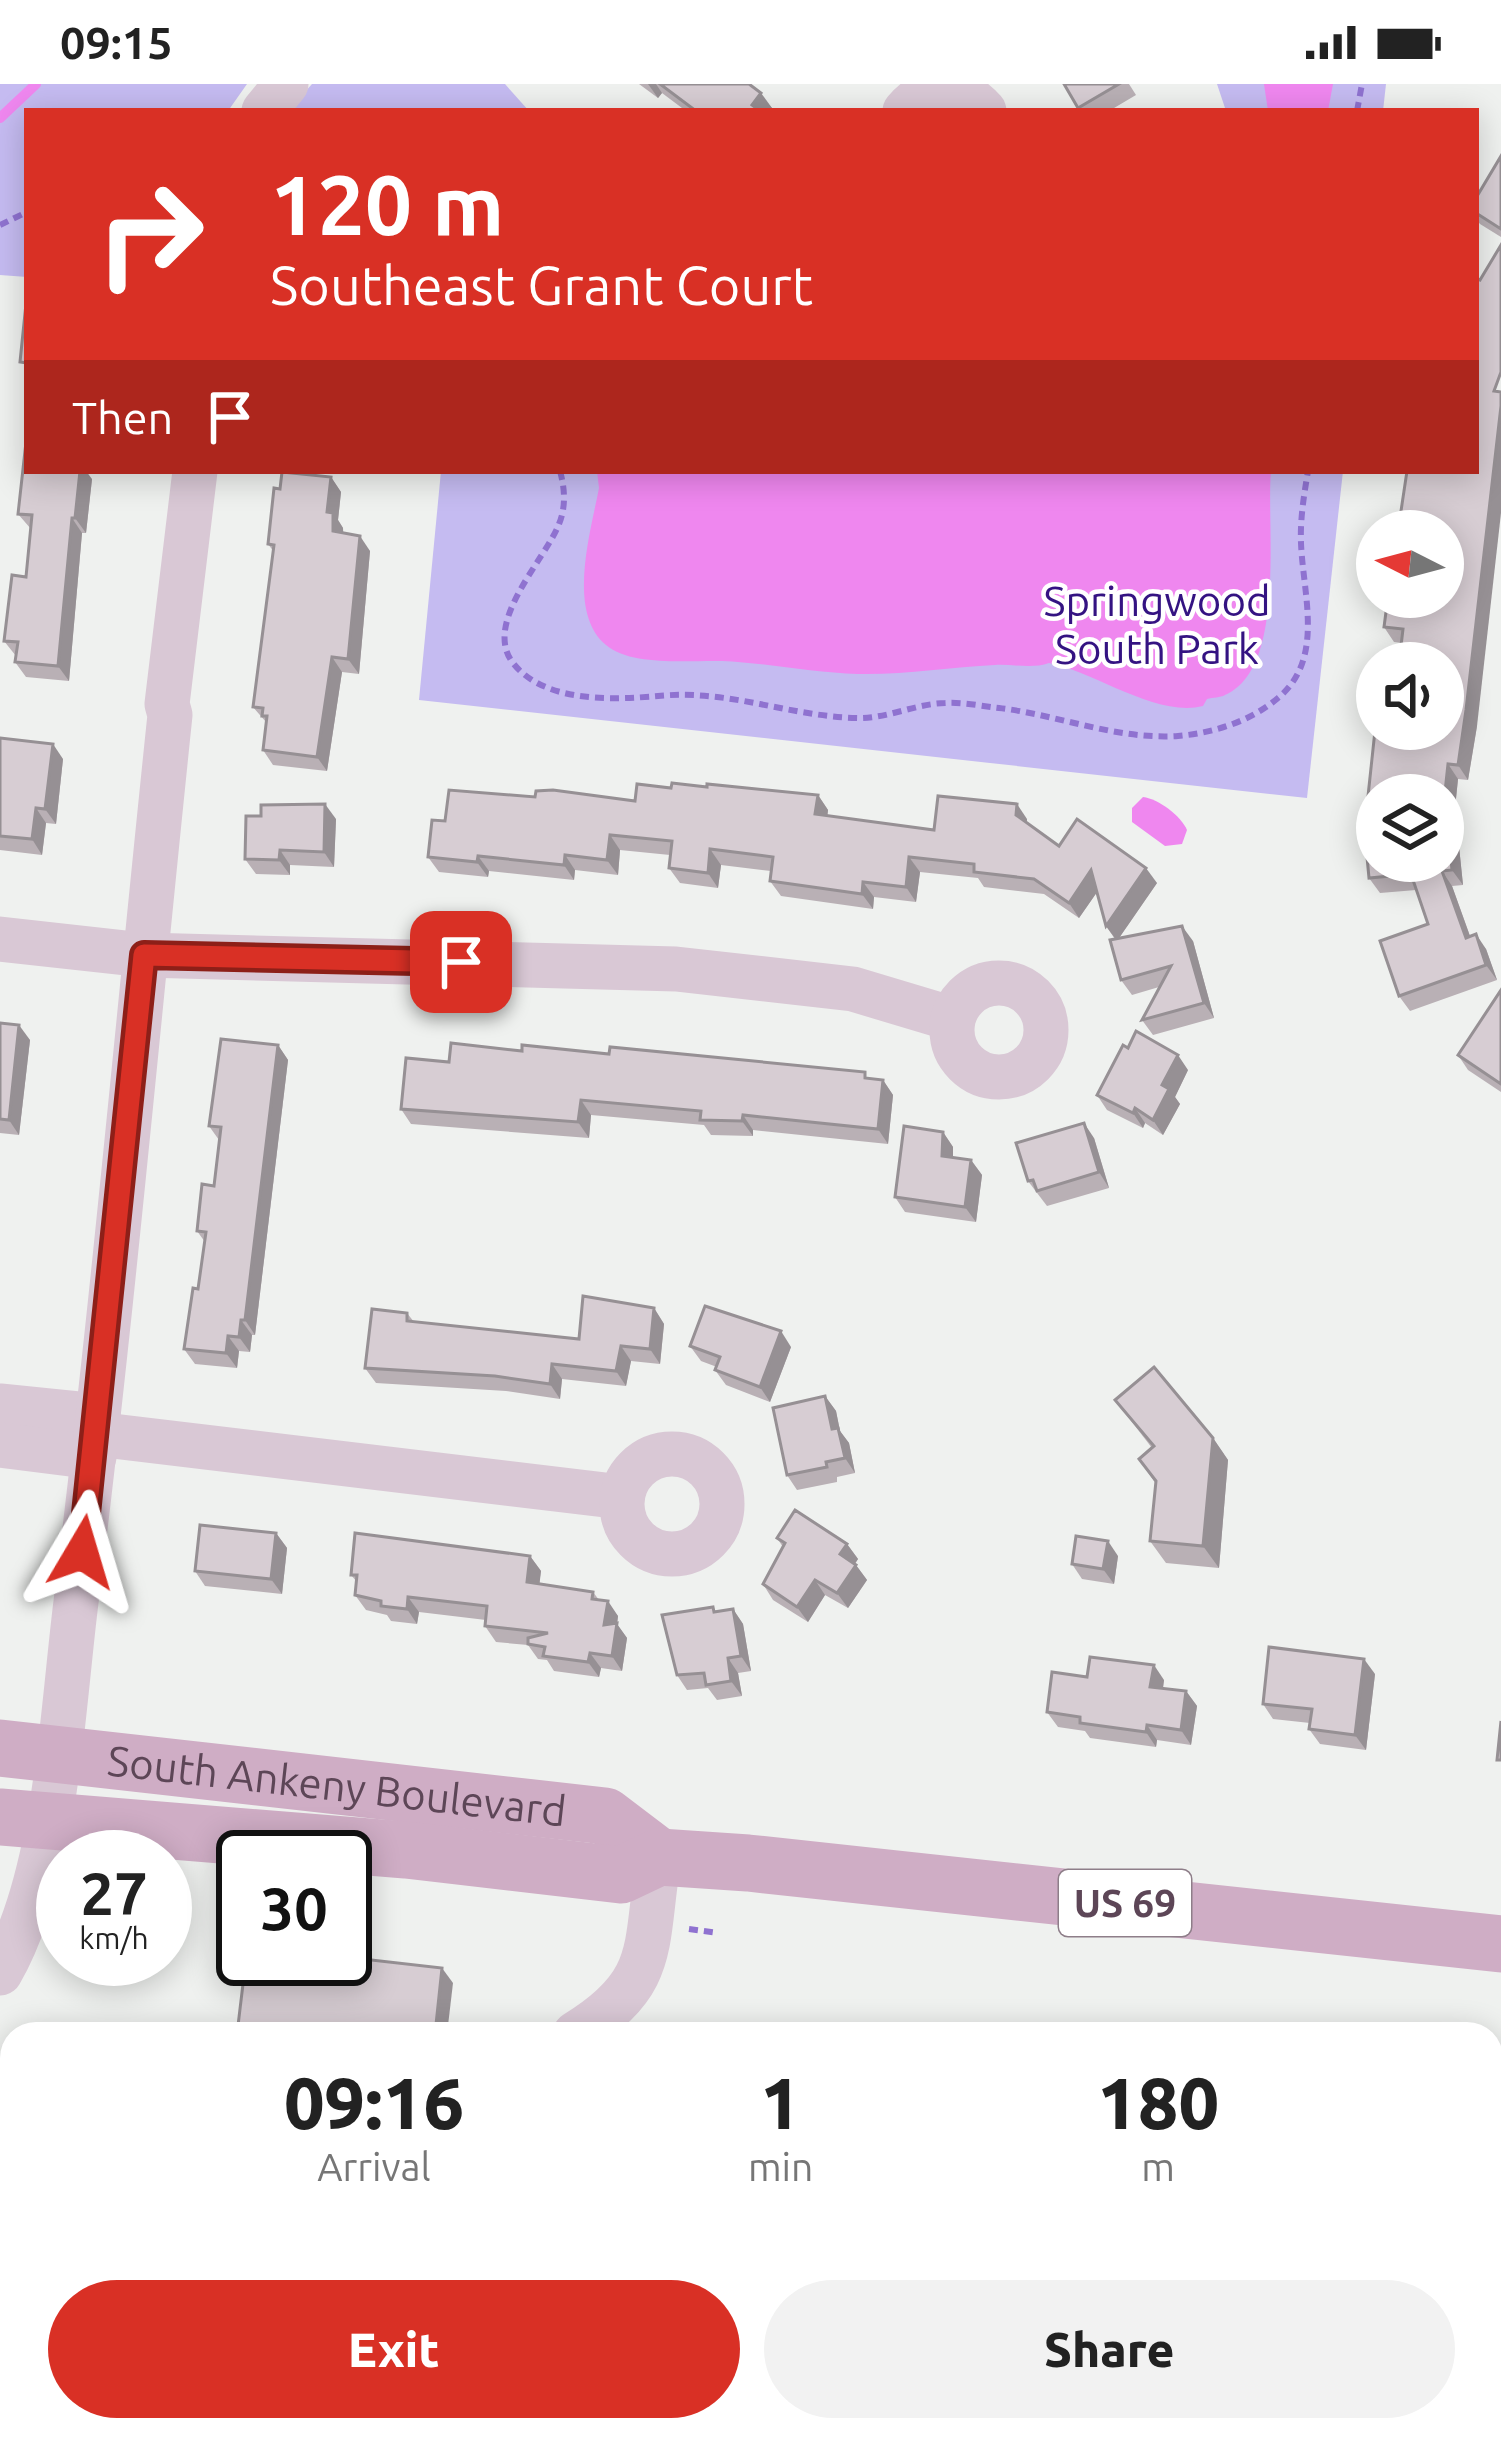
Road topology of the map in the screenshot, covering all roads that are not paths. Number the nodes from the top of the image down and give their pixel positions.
1 (286, 84) edge
2 (897, 100) edge
3 (266, 108) edge
4 (981, 108) edge
5 (195, 474) edge
6 (0, 939) edge
7 (144, 955) junction
8 (953, 1019) dead end
9 (0, 1406) edge
10 (96, 1436) junction
11 (0, 1445) edge
12 (622, 1497) dead end
13 (0, 1748) edge
14 (56, 1755) junction
15 (24, 1820) edge
16 (659, 1857) junction
17 (1501, 1944) edge
18 (0, 1973) edge
19 (595, 2022) edge

1 - 3 street
2 - 4 street
5 - 7 street
6 - 7 street
7 - 8 street
7 - 10 street
9 - 10 street
10 - 11 street
10 - 12 street
10 - 14 street
13 - 14 main road, South Ankeny Boulevard
14 - 15 street
14 - 16 main road, South Ankeny Boulevard
15 - 16 main road, South Ankeny Boulevard / US 69
15 - 18 street
16 - 17 main road, South Ankeny Boulevard / US 69
16 - 19 street

